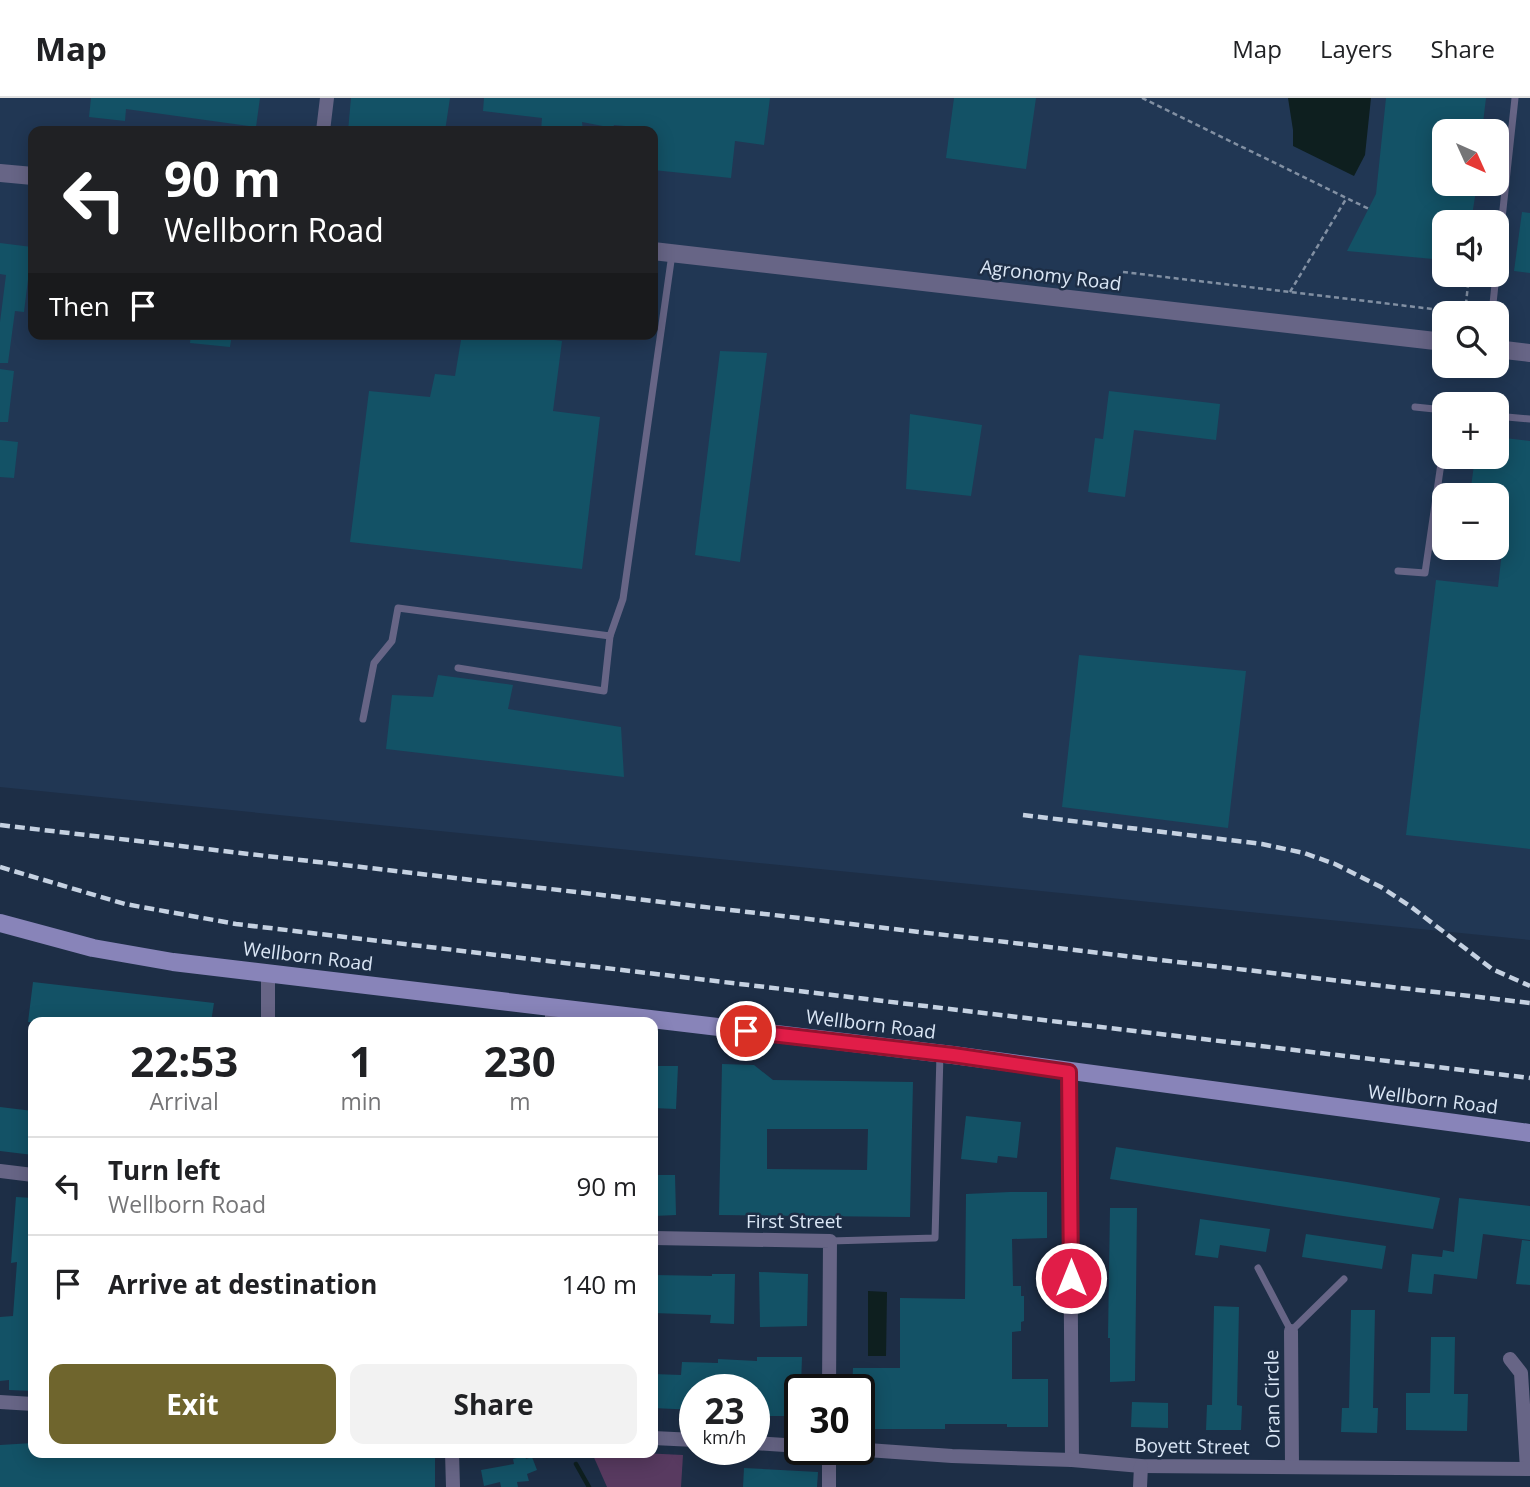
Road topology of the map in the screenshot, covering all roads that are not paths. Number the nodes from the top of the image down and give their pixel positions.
1 (327, 98) edge
2 (1515, 98) edge
3 (324, 126) edge
4 (0, 173) edge
5 (28, 176) edge
6 (1503, 210) edge
7 (658, 252) edge
8 (673, 253) junction
9 (1432, 341) edge
10 (1509, 351) edge
11 (1530, 353) edge
12 (1415, 407) dead end
13 (1432, 409) edge
14 (1509, 417) edge
15 (1530, 419) edge
16 (1440, 469) edge
17 (1398, 571) dead end
18 (610, 636) junction
19 (458, 668) dead end
20 (363, 719) dead end
21 (0, 923) edge
22 (268, 972) junction
23 (552, 1015) edge
24 (268, 1017) edge
25 (572, 1017) edge
26 (658, 1026) edge
27 (940, 1054) junction
28 (1069, 1072) junction
29 (1530, 1133) edge
30 (0, 1171) edge
31 (28, 1174) edge
32 (658, 1238) edge
33 (830, 1241) junction
34 (1258, 1268) dead end
35 (1345, 1279) dead end
36 (1291, 1331) junction
37 (1510, 1359) dead end
38 (829, 1374) edge
39 (0, 1402) edge
40 (28, 1404) edge
41 (658, 1438) edge
42 (679, 1439) edge
43 (875, 1451) edge
44 (453, 1458) edge
45 (1072, 1460) junction
46 (829, 1465) edge
47 (1141, 1466) junction
48 (1292, 1466) junction
49 (1528, 1469) edge
50 (453, 1487) edge
51 (829, 1487) edge
52 (1140, 1487) edge

1 - 3 street
2 - 6 lane
4 - 5 street
7 - 8 street, Agronomy Road
8 - 9 street, Agronomy Road
8 - 18 lane
10 - 11 street
12 - 13 lane
14 - 15 lane
16 - 17 lane
18 - 19 lane
18 - 20 lane
21 - 22 main road, Wellborn Road
22 - 23 main road, Wellborn Road
22 - 24 street
23 - 25 main road, Wellborn Road
26 - 27 main road, Wellborn Road
27 - 28 main road, Wellborn Road
27 - 33 lane, First Street
28 - 29 main road, Wellborn Road
28 - 45 street
30 - 31 street
32 - 33 street, First Street
33 - 38 street
34 - 36 lane
35 - 36 lane
36 - 48 street, Oran Circle
37 - 49 street
39 - 40 street
41 - 42 street
43 - 45 street, Boyett Street
44 - 50 street
45 - 47 street, Boyett Street
46 - 51 street
47 - 48 street, Boyett Street
47 - 52 street
48 - 49 street, Boyett Street

